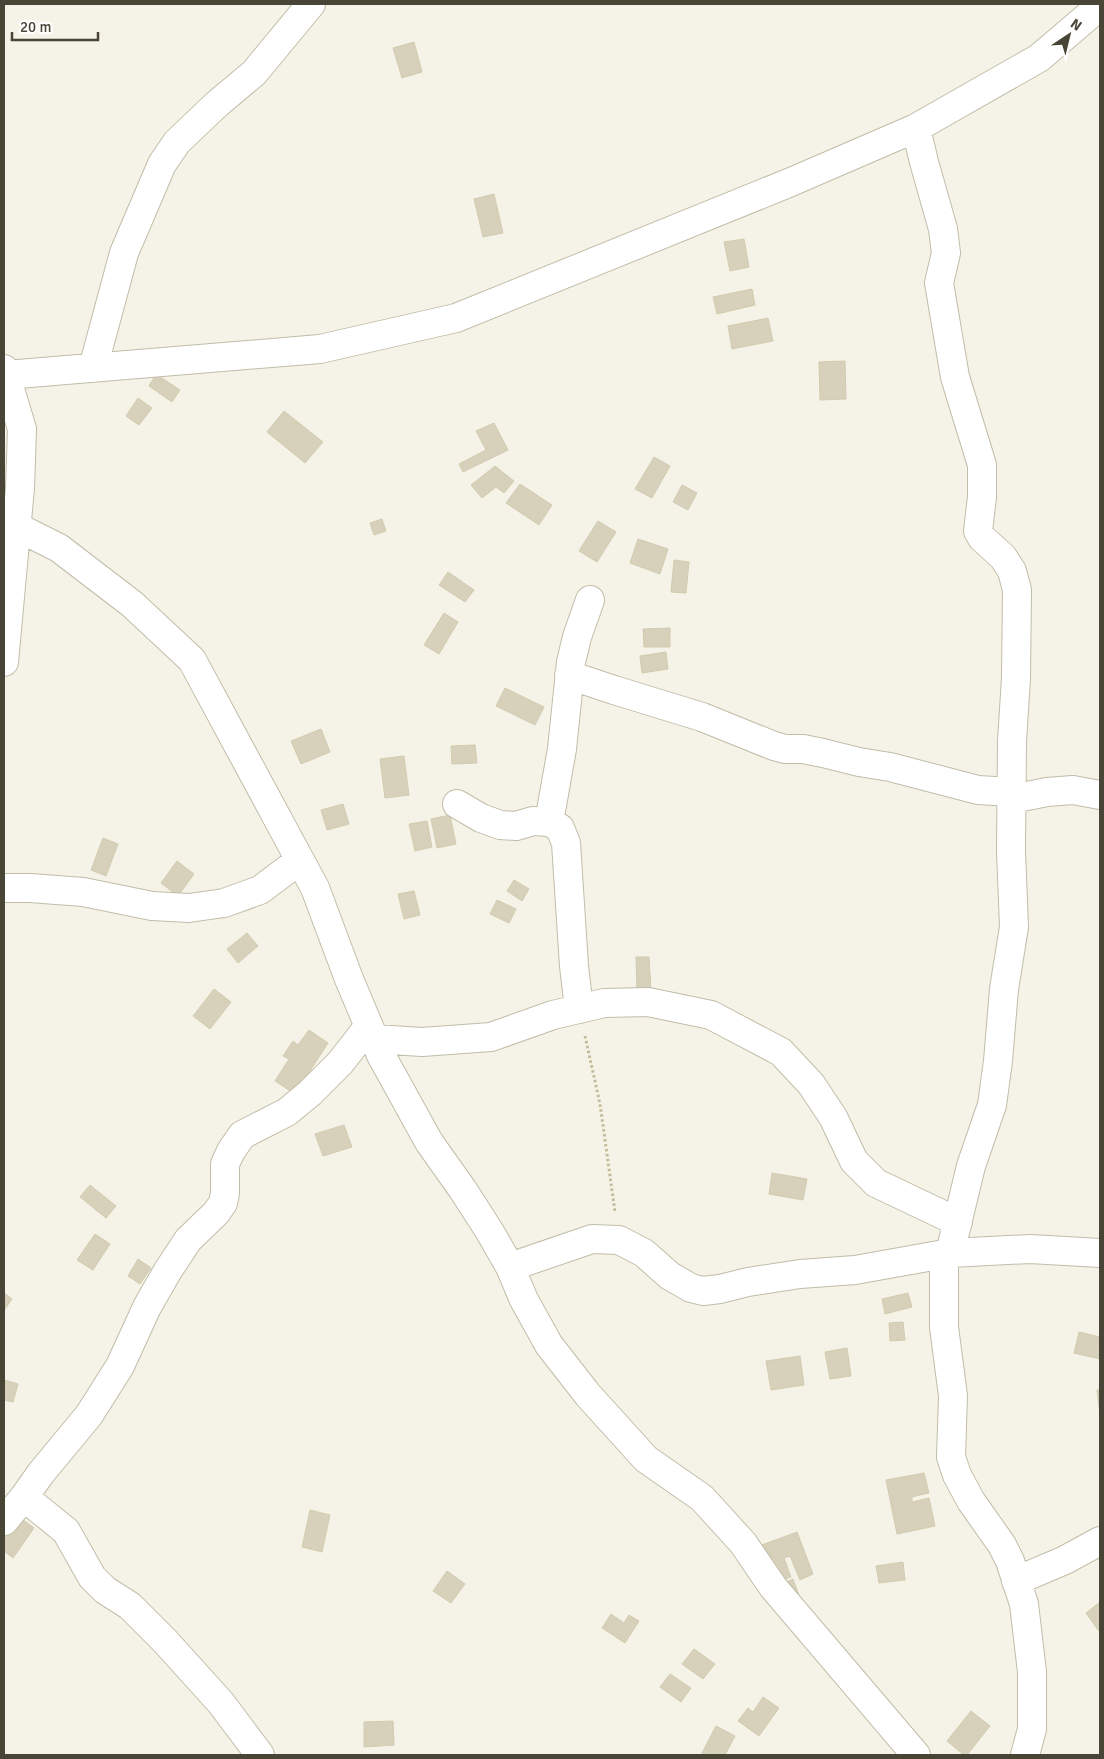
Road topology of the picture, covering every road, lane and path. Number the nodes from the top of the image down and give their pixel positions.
1 (311, 4) edge
2 (1100, 6) edge
3 (916, 128) junction
4 (93, 368) junction
5 (5, 372) edge
6 (17, 527) junction
7 (590, 600) dead end
8 (4, 662) edge
9 (570, 675) junction
10 (1100, 795) edge
11 (1012, 796) junction
12 (458, 804) dead end
13 (550, 822) junction
14 (300, 860) junction
15 (4, 888) edge
16 (579, 1009) junction
17 (372, 1032) junction
18 (958, 1222) junction
19 (619, 1240) junction
20 (947, 1253) junction
21 (1100, 1253) edge
22 (510, 1268) junction
23 (24, 1497) junction
24 (4, 1521) edge
25 (1100, 1541) edge
26 (1016, 1581) junction
27 (260, 1755) edge
28 (916, 1755) edge
29 (1025, 1755) edge

1 - 4 street
2 - 3 street
3 - 4 street
3 - 11 street
4 - 5 street
5 - 6 street
6 - 8 street
6 - 14 street
7 - 9 street
9 - 11 street
9 - 13 street
10 - 11 street
11 - 18 street
12 - 13 street
13 - 16 street
14 - 15 street
14 - 17 street
16 - 17 street
16 - 18 street
16 - 19 path
17 - 22 street
17 - 23 street
18 - 20 street
19 - 20 street
19 - 22 street
20 - 21 street
20 - 26 street
22 - 28 street
23 - 24 street
23 - 27 street
25 - 26 street
26 - 29 street

